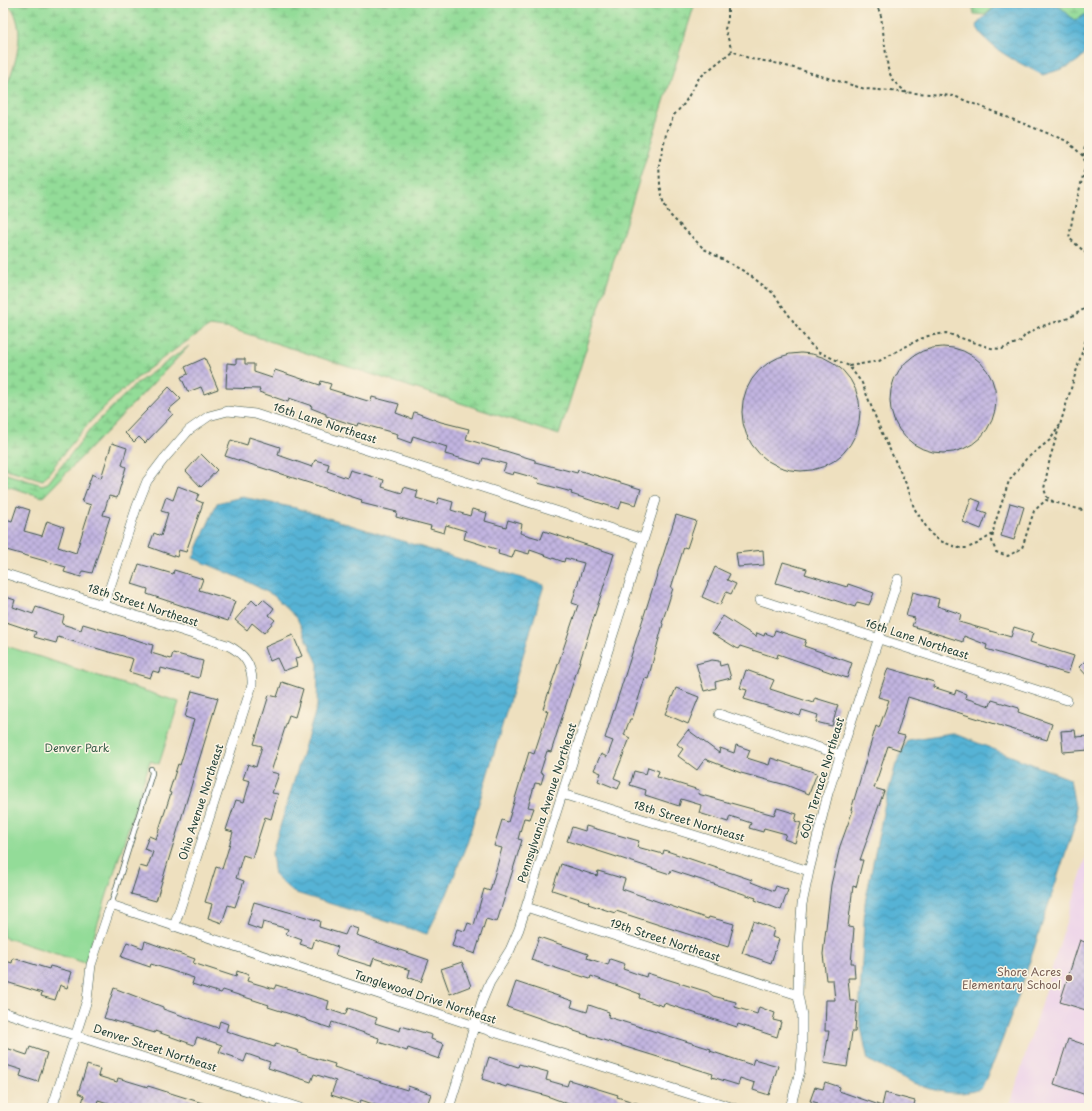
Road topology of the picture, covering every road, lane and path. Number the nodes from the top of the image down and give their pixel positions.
1 (728, 3) edge
2 (876, 3) edge
3 (732, 51) junction
4 (908, 94) junction
5 (1089, 130) edge
6 (1083, 156) junction
7 (1089, 266) edge
8 (1089, 306) edge
9 (1089, 329) edge
10 (849, 366) junction
11 (1060, 425) junction
12 (656, 500) dead end
13 (1054, 502) junction
14 (1089, 512) edge
15 (993, 534) junction
16 (643, 539) junction
17 (3, 572) edge
18 (898, 579) dead end
19 (760, 600) dead end
20 (104, 605) junction
21 (878, 639) junction
22 (252, 685) joint
23 (1067, 700) dead end
24 (719, 714) dead end
25 (841, 755) junction
26 (151, 769) dead end
27 (562, 794) junction
28 (809, 871) junction
29 (110, 905) junction
30 (526, 907) junction
31 (174, 927) junction
32 (798, 994) junction
33 (3, 1012) edge
34 (475, 1026) junction
35 (75, 1035) junction
36 (52, 1108) edge
37 (300, 1108) edge
38 (449, 1108) edge
39 (734, 1108) edge
40 (790, 1108) edge

1 - 3 path
2 - 4 path
3 - 4 path
3 - 10 path
4 - 6 path
5 - 6 path
6 - 7 path
8 - 10 path
9 - 11 path
10 - 15 path
11 - 13 path
11 - 15 path
12 - 16 street, Pennsylvania Avenue Northeast
13 - 14 path
13 - 15 path
16 - 20 street, 16th Lane Northeast
16 - 27 street, Pennsylvania Avenue Northeast
17 - 20 street, 18th Street Northeast
18 - 21 street, 60th Terrace Northeast
19 - 21 street, 16th Lane Northeast
20 - 22 street, 18th Street Northeast
21 - 23 street, 16th Lane Northeast
21 - 25 street, 60th Terrace Northeast
22 - 31 street, Ohio Avenue Northeast
24 - 25 street
25 - 28 street, 60th Terrace Northeast
26 - 29 lane
27 - 28 street, 18th Street Northeast
27 - 30 street, Pennsylvania Avenue Northeast
28 - 32 street, 60th Terrace Northeast
29 - 31 street, Tanglewood Drive Northeast
29 - 35 street
30 - 32 street, 19th Street Northeast
30 - 34 street, Pennsylvania Avenue Northeast
31 - 34 street, Tanglewood Drive Northeast
32 - 40 street, 60th Terrace Northeast
33 - 35 street, Denver Street Northeast
34 - 38 street, Pennsylvania Avenue Northeast
34 - 39 street, Tanglewood Drive Northeast
35 - 36 street
35 - 37 street, Denver Street Northeast

